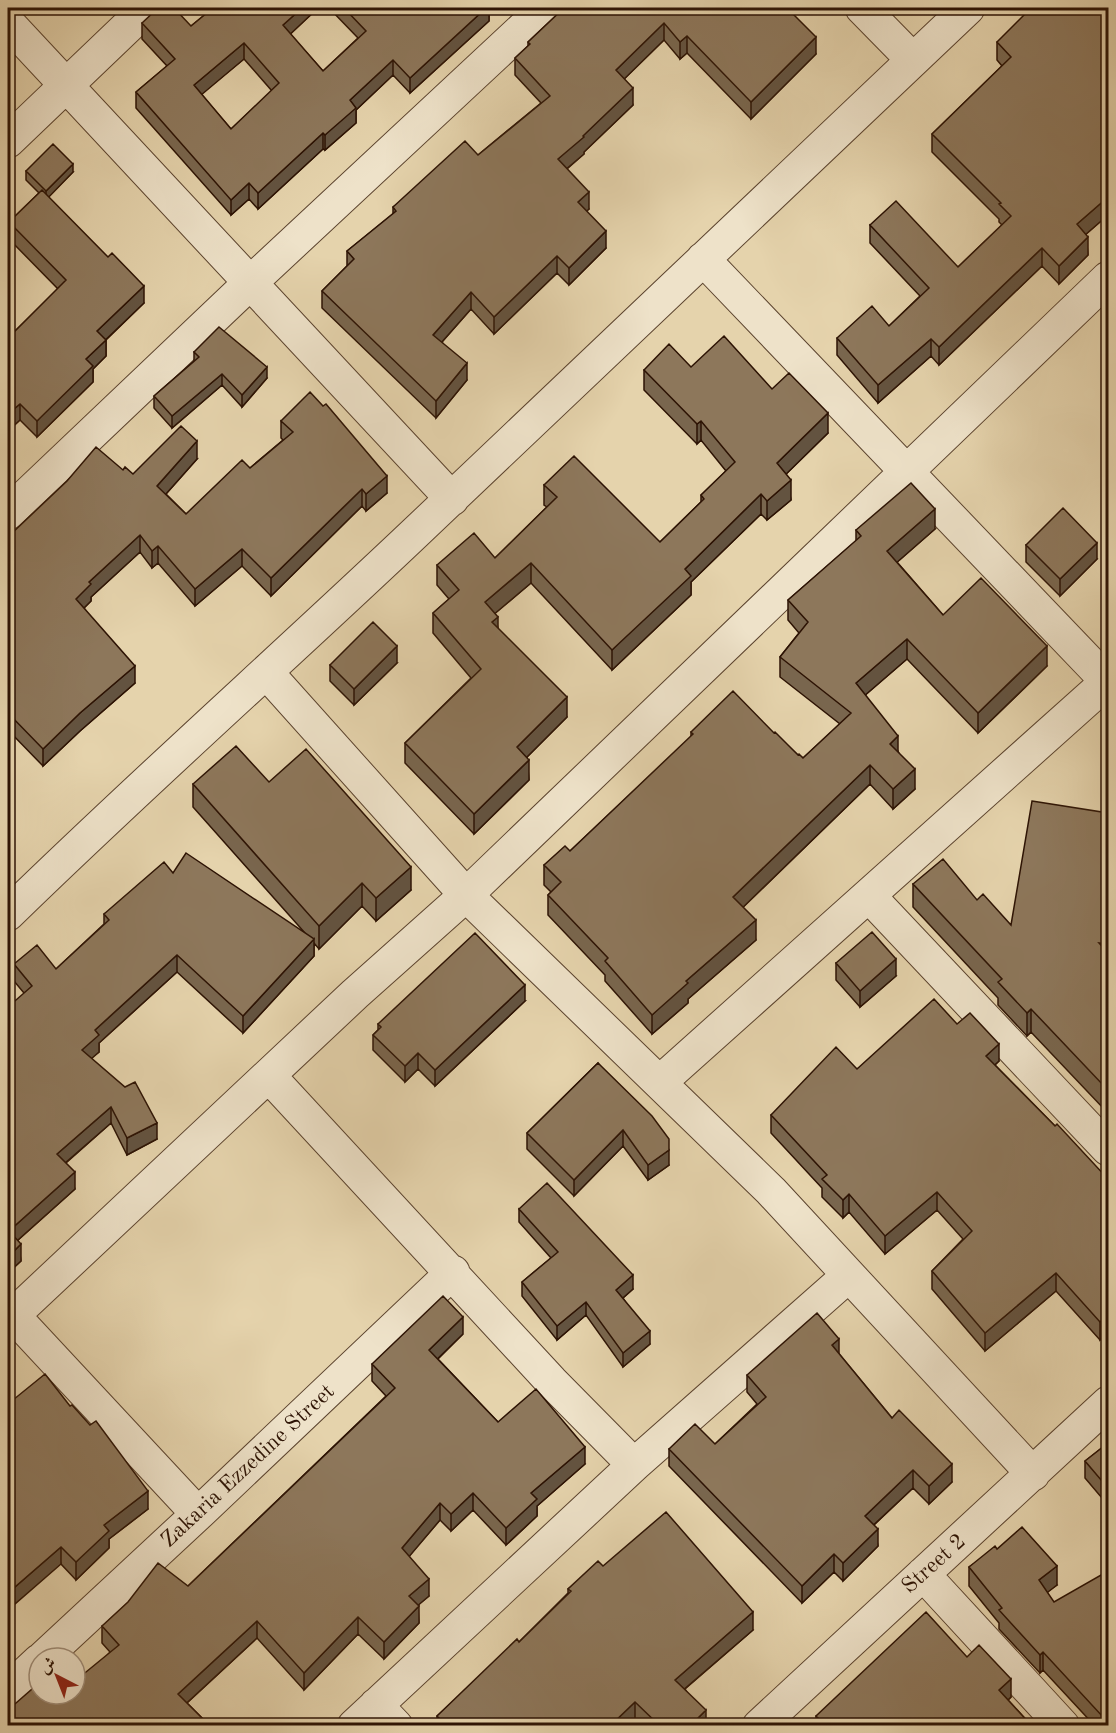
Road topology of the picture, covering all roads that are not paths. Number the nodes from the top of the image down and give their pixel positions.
1 (147, 8) edge
2 (545, 8) edge
3 (862, 8) edge
4 (968, 8) edge
5 (8, 22) edge
6 (912, 60) junction
7 (67, 85) junction
8 (8, 141) edge
9 (703, 259) junction
10 (1108, 278) edge
11 (251, 282) junction
12 (906, 471) junction
13 (452, 499) junction
14 (8, 513) edge
15 (267, 673) junction
16 (1108, 681) edge
17 (466, 895) junction
18 (869, 896) junction
19 (8, 914) edge
20 (270, 1076) junction
21 (660, 1082) junction
22 (1108, 1149) edge
23 (453, 1272) junction
24 (848, 1276) junction
25 (9, 1315) edge
26 (1108, 1403) edge
27 (634, 1466) junction
28 (1033, 1474) junction
29 (198, 1514) junction
30 (923, 1574) junction
31 (56, 1646) edge
32 (27, 1672) edge
33 (8, 1690) edge
34 (376, 1719) edge
35 (759, 1725) edge
36 (1063, 1725) edge

1 - 7 street
2 - 11 street
3 - 6 street
4 - 6 street
5 - 7 street
6 - 9 street
7 - 8 street
7 - 11 street
9 - 12 street
9 - 13 street
10 - 12 street
11 - 13 street
11 - 14 street
12 - 16 street
12 - 17 street
13 - 15 street
15 - 17 street
15 - 19 street
16 - 18 street
17 - 20 street
17 - 21 street
18 - 21 street
18 - 22 street
20 - 23 street
20 - 25 street
21 - 24 street
23 - 27 street
23 - 29 street, Zakaria Ezzedine Street
24 - 27 street
24 - 28 street
25 - 29 street
26 - 28 street, Street 2
27 - 34 street
28 - 30 street, Street 2
29 - 31 street, Zakaria Ezzedine Street
30 - 35 street, Street 2
30 - 36 street
32 - 33 street

